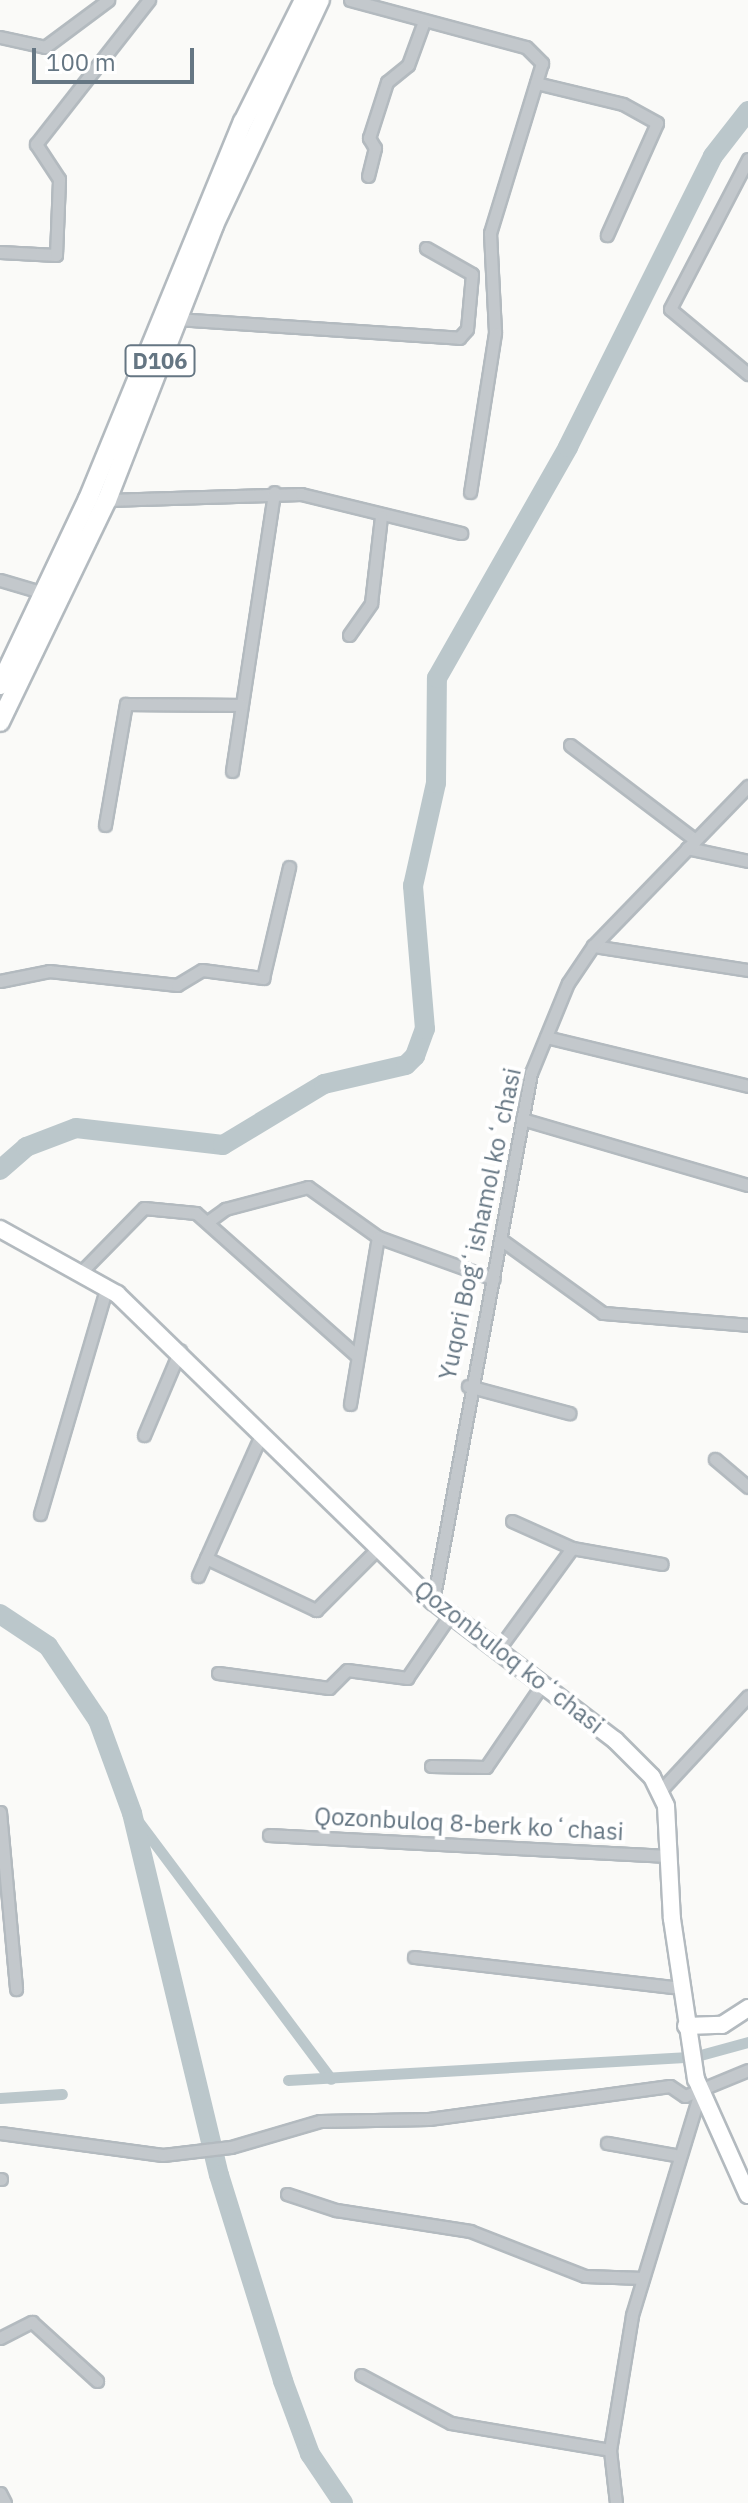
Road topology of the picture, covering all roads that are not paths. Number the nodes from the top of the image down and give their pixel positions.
1 (108, 0) edge
2 (149, 0) edge
3 (304, 0) edge
4 (320, 0) edge
5 (350, 0) edge
6 (423, 24) junction
7 (0, 37) edge
8 (536, 83) junction
9 (748, 159) edge
10 (368, 176) dead end
11 (607, 235) dead end
12 (426, 248) dead end
13 (0, 252) edge
14 (176, 319) junction
15 (748, 374) edge
16 (274, 492) junction
17 (470, 492) dead end
18 (107, 500) junction
19 (381, 517) junction
20 (461, 533) dead end
21 (0, 580) edge
22 (44, 593) junction
23 (349, 635) dead end
24 (0, 685) edge
25 (241, 705) junction
26 (0, 722) edge
27 (570, 745) dead end
28 (232, 771) dead end
29 (748, 786) edge
30 (105, 825) dead end
31 (691, 844) junction
32 (748, 861) edge
33 (289, 867) dead end
34 (593, 946) junction
35 (748, 970) edge
36 (0, 981) edge
37 (546, 1037) junction
38 (748, 1086) edge
39 (522, 1119) junction
40 (748, 1185) edge
41 (210, 1220) junction
42 (1, 1232) edge
43 (378, 1237) junction
44 (503, 1241) junction
45 (83, 1270) junction
46 (494, 1279) junction
47 (107, 1287) junction
48 (748, 1325) edge
49 (180, 1350) junction
50 (356, 1355) junction
51 (468, 1386) junction
52 (350, 1404) dead end
53 (569, 1413) dead end
54 (144, 1435) dead end
55 (261, 1435) junction
56 (715, 1459) dead end
57 (748, 1487) edge
58 (40, 1514) dead end
59 (512, 1521) dead end
60 (378, 1548) junction
61 (572, 1548) junction
62 (206, 1558) junction
63 (662, 1564) dead end
64 (198, 1576) dead end
65 (433, 1601) junction
66 (450, 1615) junction
67 (497, 1651) junction
68 (218, 1673) dead end
69 (542, 1685) junction
70 (748, 1696) edge
71 (431, 1766) dead end
72 (661, 1790) junction
73 (0, 1812) edge
74 (269, 1835) dead end
75 (667, 1856) junction
76 (414, 1957) dead end
77 (682, 1988) junction
78 (16, 1989) dead end
79 (748, 2008) edge
80 (687, 2034) junction
81 (748, 2070) edge
82 (698, 2086) junction
83 (0, 2133) edge
84 (607, 2143) dead end
85 (680, 2156) junction
86 (741, 2168) edge
87 (287, 2194) dead end
88 (748, 2195) edge
89 (643, 2278) junction
90 (0, 2338) edge
91 (361, 2375) dead end
92 (97, 2381) dead end
93 (610, 2450) junction
94 (0, 2493) edge
95 (5, 2503) edge
96 (616, 2503) edge

1 - 7 street
2 - 13 street
3 - 22 main road, D106
4 - 14 main road, D106
5 - 6 street
6 - 8 street
6 - 10 street
8 - 11 street
8 - 17 street
9 - 15 street
12 - 14 street
14 - 18 main road, D106
16 - 18 street
16 - 19 street
16 - 25 street
18 - 26 main road, D106
19 - 20 street
19 - 23 street
21 - 22 street
22 - 24 main road, D106
25 - 28 street
25 - 30 street
27 - 31 street
29 - 31 street, Yuqori Bogʻishamol koʻchasi
31 - 32 street
31 - 34 street, Yuqori Bogʻishamol koʻchasi
33 - 36 street
34 - 35 street
34 - 37 street, Yuqori Bogʻishamol koʻchasi
37 - 38 street
37 - 39 street, Yuqori Bogʻishamol koʻchasi
39 - 40 street
39 - 44 street, Yuqori Bogʻishamol koʻchasi
41 - 43 street
41 - 45 street
41 - 50 street
42 - 45 main road, Qozonbuloq koʻchasi
43 - 46 street
43 - 50 street
44 - 46 street, Yuqori Bogʻishamol koʻchasi
44 - 48 street
45 - 47 main road, Qozonbuloq koʻchasi
46 - 51 street, Yuqori Bogʻishamol koʻchasi
47 - 49 main road, Qozonbuloq koʻchasi
47 - 58 street
49 - 54 street
49 - 55 main road, Qozonbuloq koʻchasi
50 - 52 street
51 - 53 street
51 - 65 street, Yuqori Bogʻishamol koʻchasi
55 - 60 main road, Qozonbuloq koʻchasi
55 - 62 street
56 - 57 street
59 - 61 street
60 - 62 street
60 - 65 main road, Qozonbuloq koʻchasi
61 - 63 street
61 - 67 street
62 - 64 street
65 - 66 main road, Qozonbuloq koʻchasi
66 - 67 main road, Qozonbuloq koʻchasi
66 - 68 street
67 - 69 main road, Qozonbuloq koʻchasi
69 - 71 street
69 - 72 main road, Qozonbuloq koʻchasi
70 - 72 street
72 - 75 main road
73 - 78 street
74 - 75 street, Qozonbuloq 8-berk koʻchasi
75 - 77 main road
76 - 77 street
77 - 80 main road
79 - 80 main road
80 - 82 main road
81 - 82 street
82 - 83 street
82 - 85 street
82 - 86 main road
84 - 85 street
85 - 89 street
86 - 88 main road
87 - 89 street
89 - 93 street
90 - 92 street
91 - 93 street
93 - 96 street
94 - 95 street

